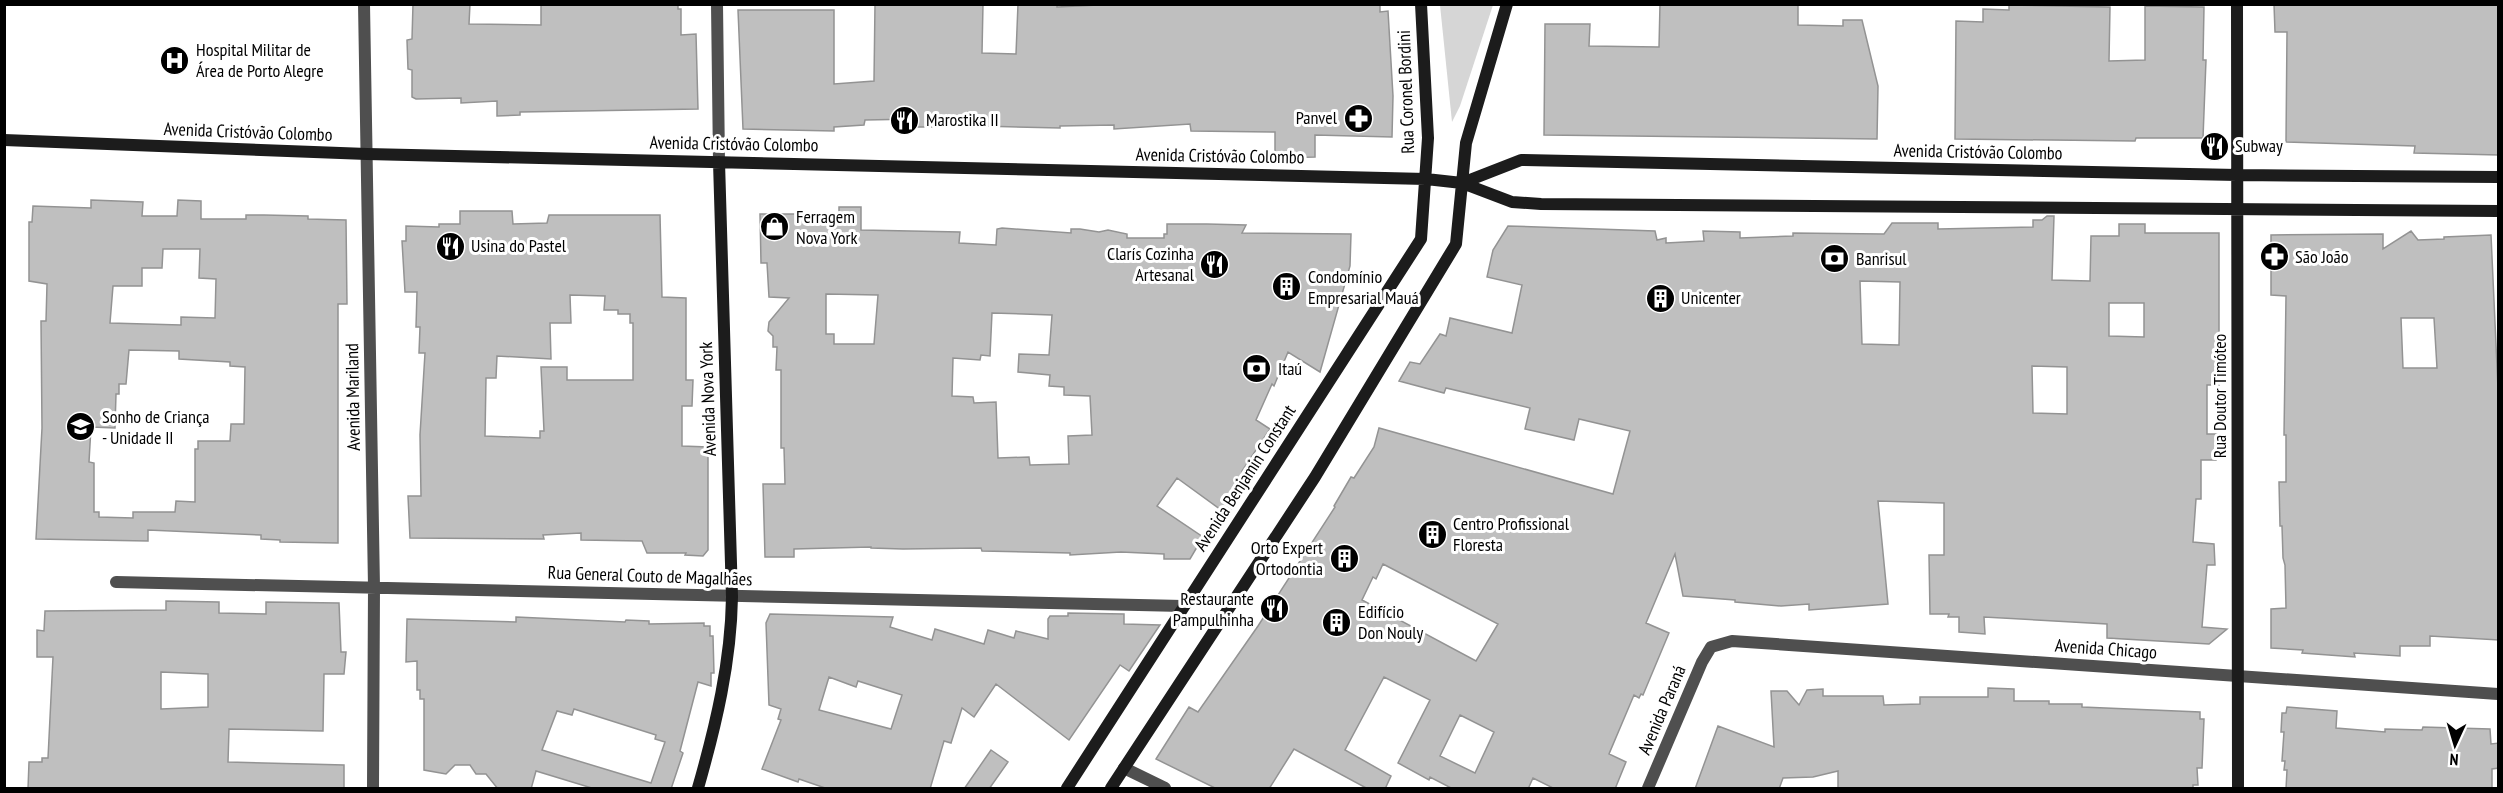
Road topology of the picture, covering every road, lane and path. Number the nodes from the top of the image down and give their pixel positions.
1 (364, 4) edge
2 (717, 4) edge
3 (1421, 4) edge
4 (1507, 4) edge
5 (2238, 4) edge
6 (4, 140) edge
7 (367, 154) junction
8 (719, 162) junction
9 (2237, 175) junction
10 (2499, 177) edge
11 (1426, 179) junction
12 (1462, 183) junction
13 (2238, 211) junction
14 (2499, 211) edge
15 (116, 582) dead end
16 (374, 587) junction
17 (732, 597) junction
18 (1183, 606) junction
19 (1712, 647) joint
20 (2238, 676) junction
21 (2499, 694) edge
22 (1124, 768) junction
23 (373, 789) edge
24 (698, 789) edge
25 (1067, 789) edge
26 (1111, 789) edge
27 (1165, 789) edge
28 (1648, 789) edge
29 (2238, 789) edge

1 - 7 street, Avenida Mariland
2 - 8 street, Avenida Nova York
3 - 11 main road, Rua Coronel Bordini
4 - 12 main road
5 - 9 main road, Rua Doutor Timóteo
6 - 7 main road, Avenida Cristóvão Colombo
7 - 8 main road, Avenida Cristóvão Colombo
7 - 16 street, Avenida Mariland
8 - 11 main road, Avenida Cristóvão Colombo
8 - 17 main road, Avenida Nova York
9 - 10 main road, Avenida Cristóvão Colombo
9 - 12 main road, Avenida Cristóvão Colombo
9 - 13 main road, Rua Doutor Timóteo
11 - 12 main road, Avenida Cristóvão Colombo
11 - 18 main road, Avenida Benjamin Constant
12 - 13 main road, Avenida Cristóvão Colombo
12 - 22 main road
13 - 14 main road, Avenida Cristóvão Colombo
13 - 20 main road, Rua Doutor Timóteo
15 - 16 street, Rua General Couto de Magalhães
16 - 17 street, Rua General Couto de Magalhães
16 - 23 street, Avenida Mariland
17 - 18 street, Rua General Couto de Magalhães
17 - 24 main road, Avenida Nova York
18 - 25 main road, Avenida Benjamin Constant
19 - 20 street, Avenida Chicago
19 - 28 street, Avenida Paraná
20 - 21 street, Avenida Chicago
20 - 29 main road, Rua Doutor Timóteo
22 - 26 main road
22 - 27 street

